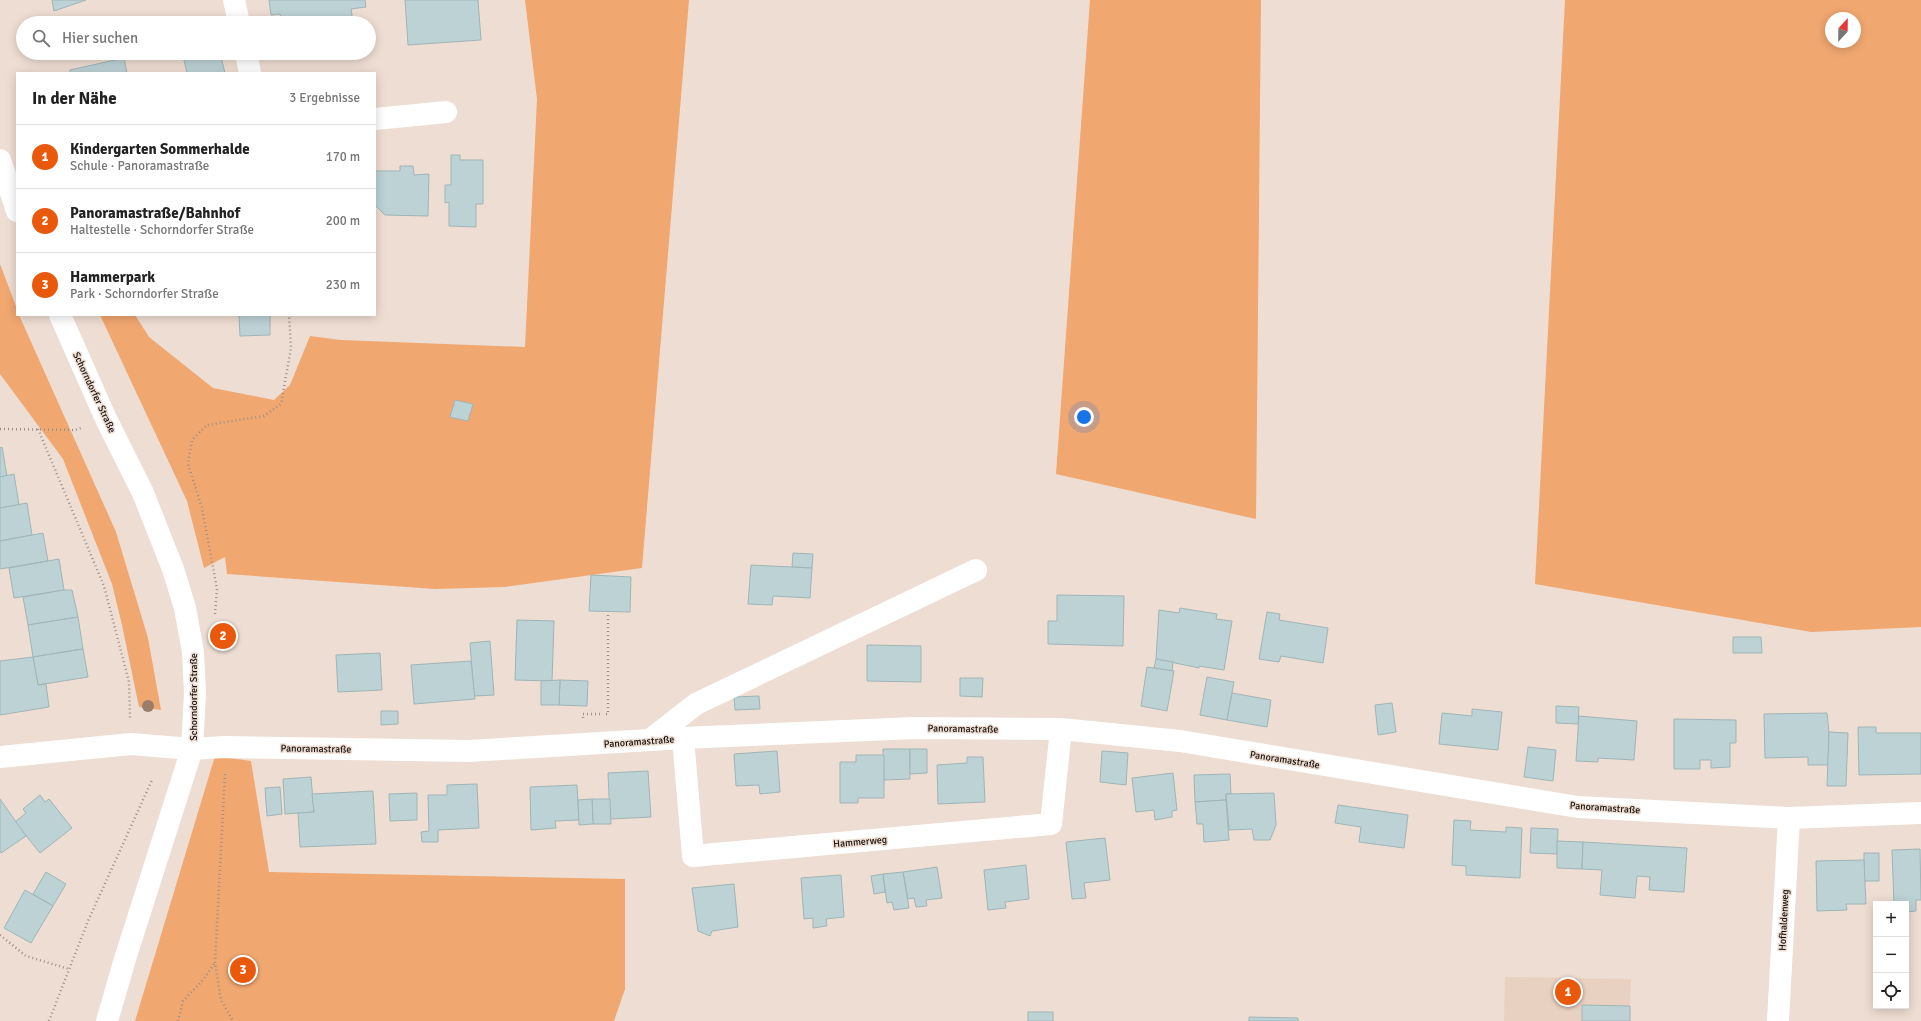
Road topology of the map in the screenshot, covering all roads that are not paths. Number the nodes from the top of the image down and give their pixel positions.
1 (234, 0) edge
2 (237, 16) edge
3 (247, 60) edge
4 (250, 72) edge
5 (446, 112) dead end
6 (376, 119) edge
7 (0, 160) edge
8 (16, 208) edge
9 (60, 316) edge
10 (976, 570) dead end
11 (1061, 729) junction
12 (683, 738) junction
13 (650, 740) junction
14 (192, 749) junction
15 (0, 757) edge
16 (1921, 814) edge
17 (1789, 818) junction
18 (107, 1021) edge
19 (1778, 1021) edge

1 - 2 street
3 - 4 street
5 - 6 street
7 - 8 street
9 - 14 street, Schorndorfer Straße
10 - 13 street
11 - 12 street, Panoramastraße
11 - 12 street, Hammerweg
11 - 17 street, Panoramastraße
12 - 13 street, Panoramastraße
13 - 14 street, Panoramastraße
14 - 15 street, Panoramastraße
14 - 18 street, Schorndorfer Straße
16 - 17 street, Panoramastraße
17 - 19 street, Hofhaldenweg

